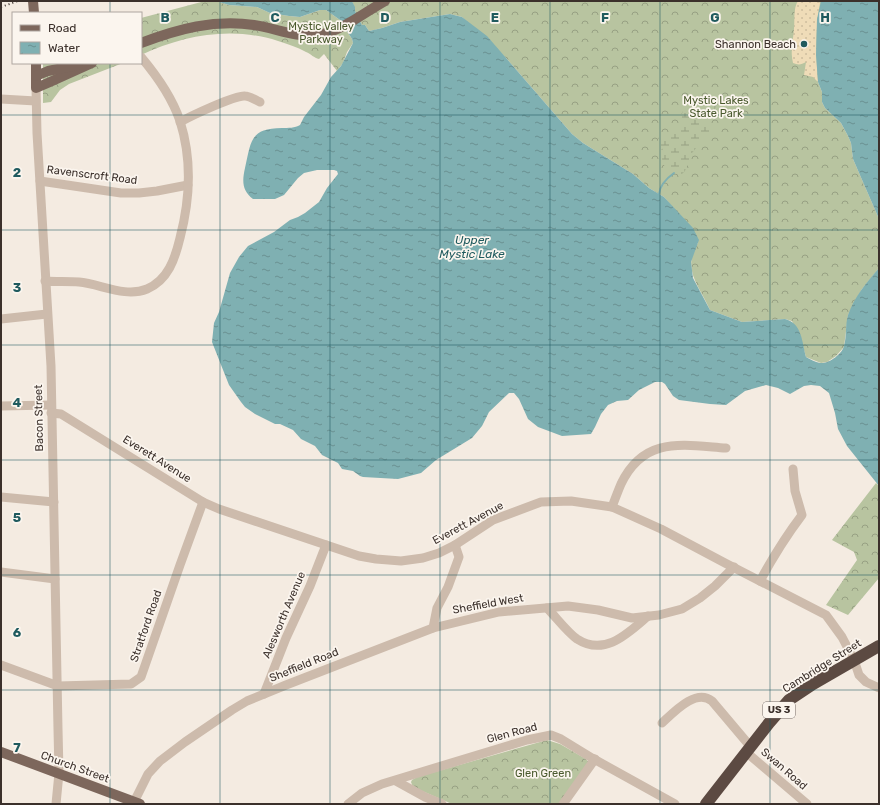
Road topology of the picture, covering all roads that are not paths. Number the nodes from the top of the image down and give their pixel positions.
1 (33, 1) edge
2 (386, 1) edge
3 (34, 12) edge
4 (142, 43) edge
5 (142, 58) edge
6 (36, 64) edge
7 (55, 64) edge
8 (85, 64) edge
9 (89, 64) edge
10 (67, 67) junction
11 (36, 76) junction
12 (36, 88) junction
13 (1, 100) edge
14 (36, 101) junction
15 (260, 102) dead end
16 (180, 122) junction
17 (40, 181) junction
18 (188, 185) junction
19 (45, 282) junction
20 (47, 314) junction
21 (1, 319) edge
22 (1, 406) edge
23 (51, 409) junction
24 (726, 448) dead end
25 (793, 469) dead end
26 (1, 497) edge
27 (54, 502) junction
28 (203, 502) junction
29 (612, 507) junction
30 (326, 545) junction
31 (456, 545) junction
32 (734, 567) junction
33 (1, 572) edge
34 (55, 579) junction
35 (760, 581) junction
36 (547, 608) junction
37 (648, 616) junction
38 (433, 628) junction
39 (879, 646) edge
40 (854, 660) junction
41 (1, 665) edge
42 (58, 686) junction
43 (879, 688) edge
44 (264, 694) junction
45 (662, 723) dead end
46 (748, 749) junction
47 (1, 752) edge
48 (595, 759) junction
49 (59, 773) junction
50 (396, 780) junction
51 (137, 803) edge
52 (56, 804) edge
53 (348, 804) edge
54 (442, 804) edge
55 (562, 804) edge
56 (675, 804) edge
57 (706, 804) edge
58 (807, 804) edge

1 - 3 main road
2 - 4 main road
5 - 16 street
6 - 11 main road, Bacon Street
7 - 10 main road
8 - 10 main road
9 - 12 main road
10 - 11 main road
11 - 12 main road, Bacon Street
12 - 14 street, Bacon Street
13 - 14 street
14 - 17 street, Bacon Street
15 - 16 street
16 - 18 street
17 - 18 street, Ravenscroft Road
17 - 19 street, Bacon Street
18 - 19 street
19 - 20 street, Bacon Street
20 - 21 street
20 - 23 street, Bacon Street
22 - 23 street
23 - 27 street, Bacon Street
23 - 28 street, Everett Avenue
24 - 29 street
25 - 35 street
26 - 27 street
27 - 34 street, Bacon Street
28 - 30 street, Everett Avenue
28 - 42 street, Stratford Road
29 - 31 street, Everett Avenue
29 - 32 street, Everett Avenue
30 - 31 street, Everett Avenue
30 - 44 street, Alesworth Avenue
31 - 38 street
32 - 35 street, Everett Avenue
32 - 37 street, Sheffield West
33 - 34 street
34 - 42 street, Bacon Street
35 - 40 street, Everett Avenue
36 - 37 street, Sheffield West
36 - 37 street, Sheffield West
36 - 38 street, Sheffield West
38 - 44 street, Sheffield Road
39 - 40 highway, Cambridge Street / US 3
40 - 43 street, Everett Avenue
40 - 46 highway, Cambridge Street / US 3
41 - 42 street
42 - 49 street, Bacon Street
44 - 51 street, Sheffield Road
45 - 46 street, Swan Road
46 - 57 highway, Cambridge Street / US 3
46 - 58 street, Swan Road
47 - 49 main road, Church Street
48 - 50 street, Glen Road
48 - 55 street
48 - 56 street, Glen Road
49 - 51 main road, Church Street
49 - 52 street, Bacon Street
50 - 53 street, Glen Road
50 - 54 street

